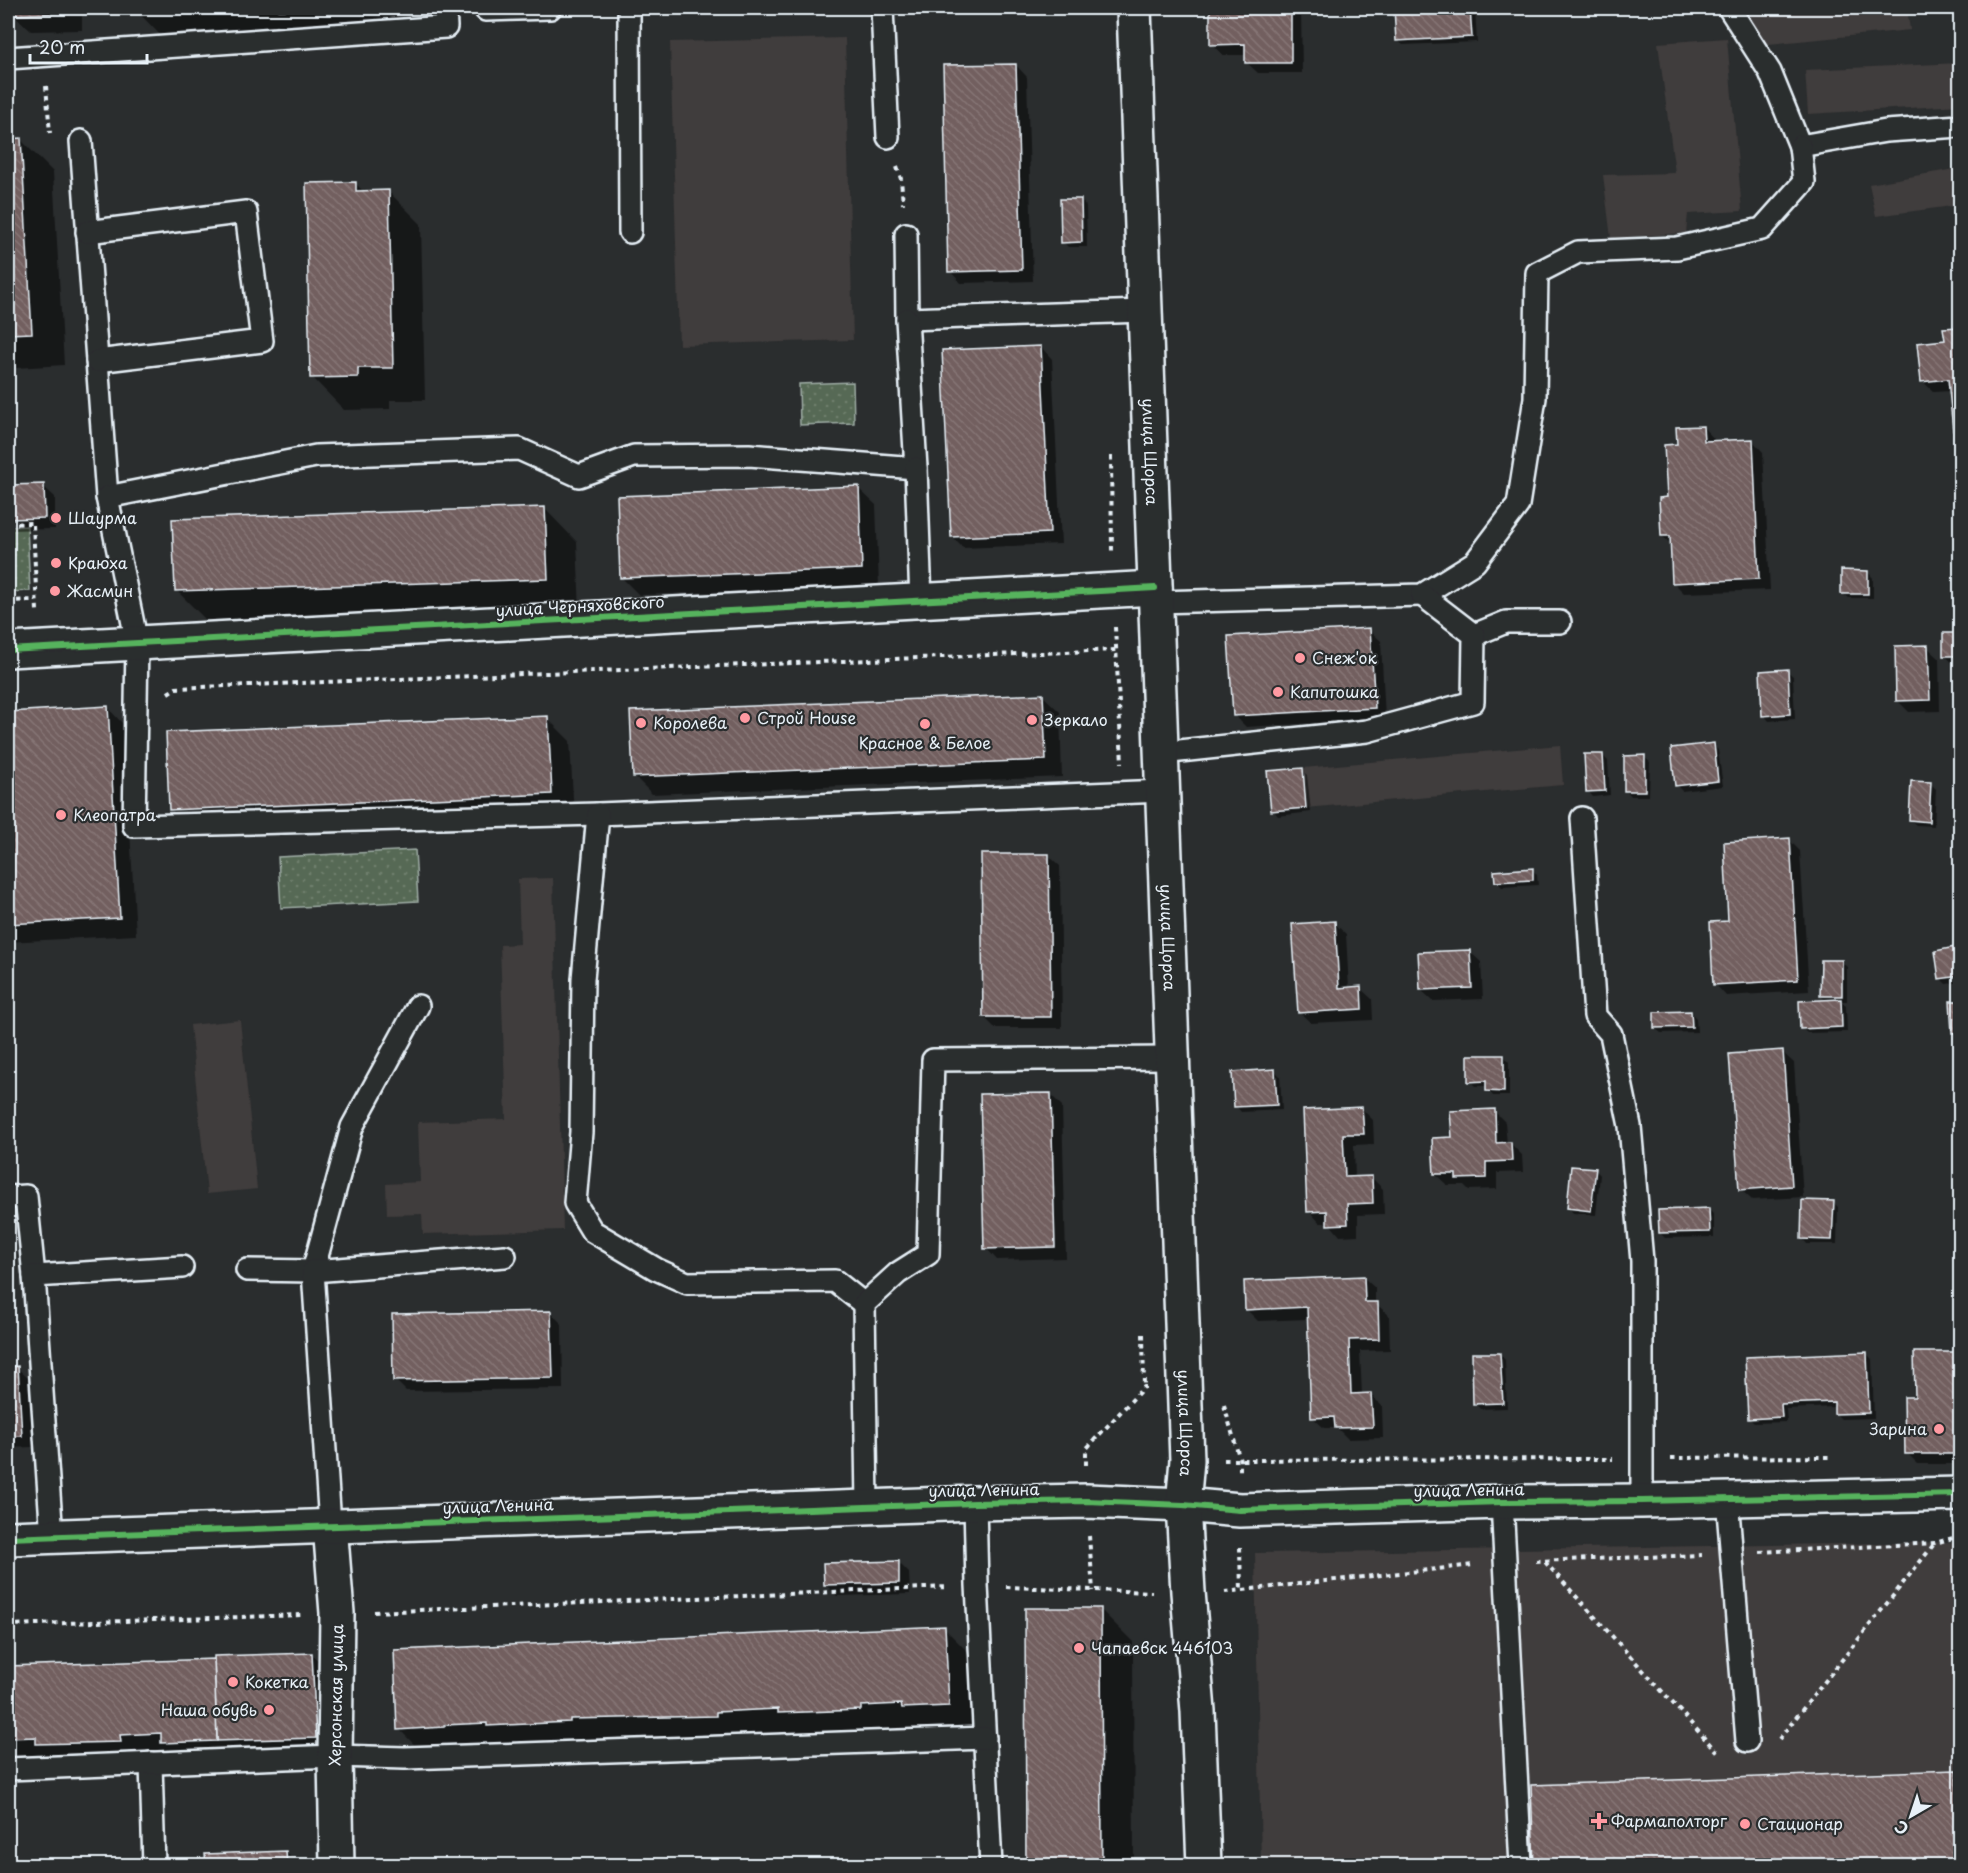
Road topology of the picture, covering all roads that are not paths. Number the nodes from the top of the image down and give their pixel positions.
1 (445, 8) edge
2 (550, 8) edge
3 (629, 8) edge
4 (882, 8) edge
5 (1134, 8) edge
6 (1729, 8) edge
7 (486, 10) dead end
8 (8, 58) edge
9 (1960, 126) edge
10 (888, 137) road end
11 (81, 141) road end
12 (1800, 146) junction
13 (87, 232) junction
14 (630, 232) dead end
15 (906, 234) road end
16 (1144, 311) junction
17 (907, 319) junction
18 (97, 361) junction
19 (916, 468) junction
20 (107, 497) junction
21 (1155, 595) junction
22 (1422, 595) junction
23 (921, 601) junction
24 (1560, 622) dead end
25 (1474, 634) junction
26 (137, 643) junction
27 (23, 649) edge
28 (1161, 753) junction
29 (1163, 791) junction
30 (598, 814) junction
31 (1582, 818) dead end
32 (418, 1006) dead end
33 (1172, 1058) junction
34 (8, 1197) edge
35 (505, 1256) dead end
36 (182, 1267) dead end
37 (247, 1270) dead end
38 (313, 1271) junction
39 (34, 1276) junction
40 (864, 1304) junction
41 (1960, 1494) edge
42 (1727, 1498) junction
43 (1642, 1501) junction
44 (1502, 1502) junction
45 (975, 1503) junction
46 (1183, 1505) junction
47 (867, 1506) junction
48 (330, 1525) junction
49 (52, 1537) junction
50 (8, 1538) edge
51 (986, 1738) junction
52 (1747, 1741) dead end
53 (335, 1756) junction
54 (152, 1763) junction
55 (8, 1769) edge
56 (154, 1866) edge
57 (337, 1866) edge
58 (991, 1866) edge
59 (1204, 1866) edge
60 (1521, 1866) edge

1 - 8 lane
2 - 7 lane
3 - 14 lane
4 - 10 lane
5 - 16 street, улица Щорса
6 - 12 lane
9 - 12 lane
11 - 13 lane
12 - 22 lane
13 - 18 lane
13 - 18 lane
15 - 17 lane
16 - 17 lane
16 - 21 street, улица Щорса
17 - 19 lane
18 - 20 lane
19 - 20 lane
19 - 23 lane
20 - 26 lane
21 - 22 lane
21 - 23 street, улица Черняховского
21 - 28 street, улица Щорса
22 - 25 lane
23 - 26 street, улица Черняховского
24 - 25 lane
25 - 28 lane
26 - 27 street, улица Черняховского
26 - 30 lane
28 - 29 street, улица Щорса
29 - 30 lane
29 - 33 street, улица Щорса
30 - 40 lane
31 - 43 lane
32 - 38 lane
33 - 40 lane
33 - 46 street, улица Щорса
34 - 39 lane
35 - 38 lane
36 - 39 lane
37 - 38 lane
38 - 48 lane
39 - 49 lane
40 - 47 lane
41 - 42 street, улица Ленина
42 - 43 street, улица Ленина
42 - 52 lane
43 - 44 street, улица Ленина
44 - 46 street, улица Ленина
44 - 60 lane
45 - 46 street, улица Ленина
45 - 47 street, улица Ленина
45 - 51 lane
46 - 59 street, улица Щорса
47 - 48 street, улица Ленина
48 - 49 street, улица Ленина
48 - 53 street, Херсонская улица
49 - 50 street, улица Ленина
51 - 53 lane
51 - 58 lane
53 - 54 lane
53 - 57 street, Херсонская улица
54 - 55 lane
54 - 56 lane

